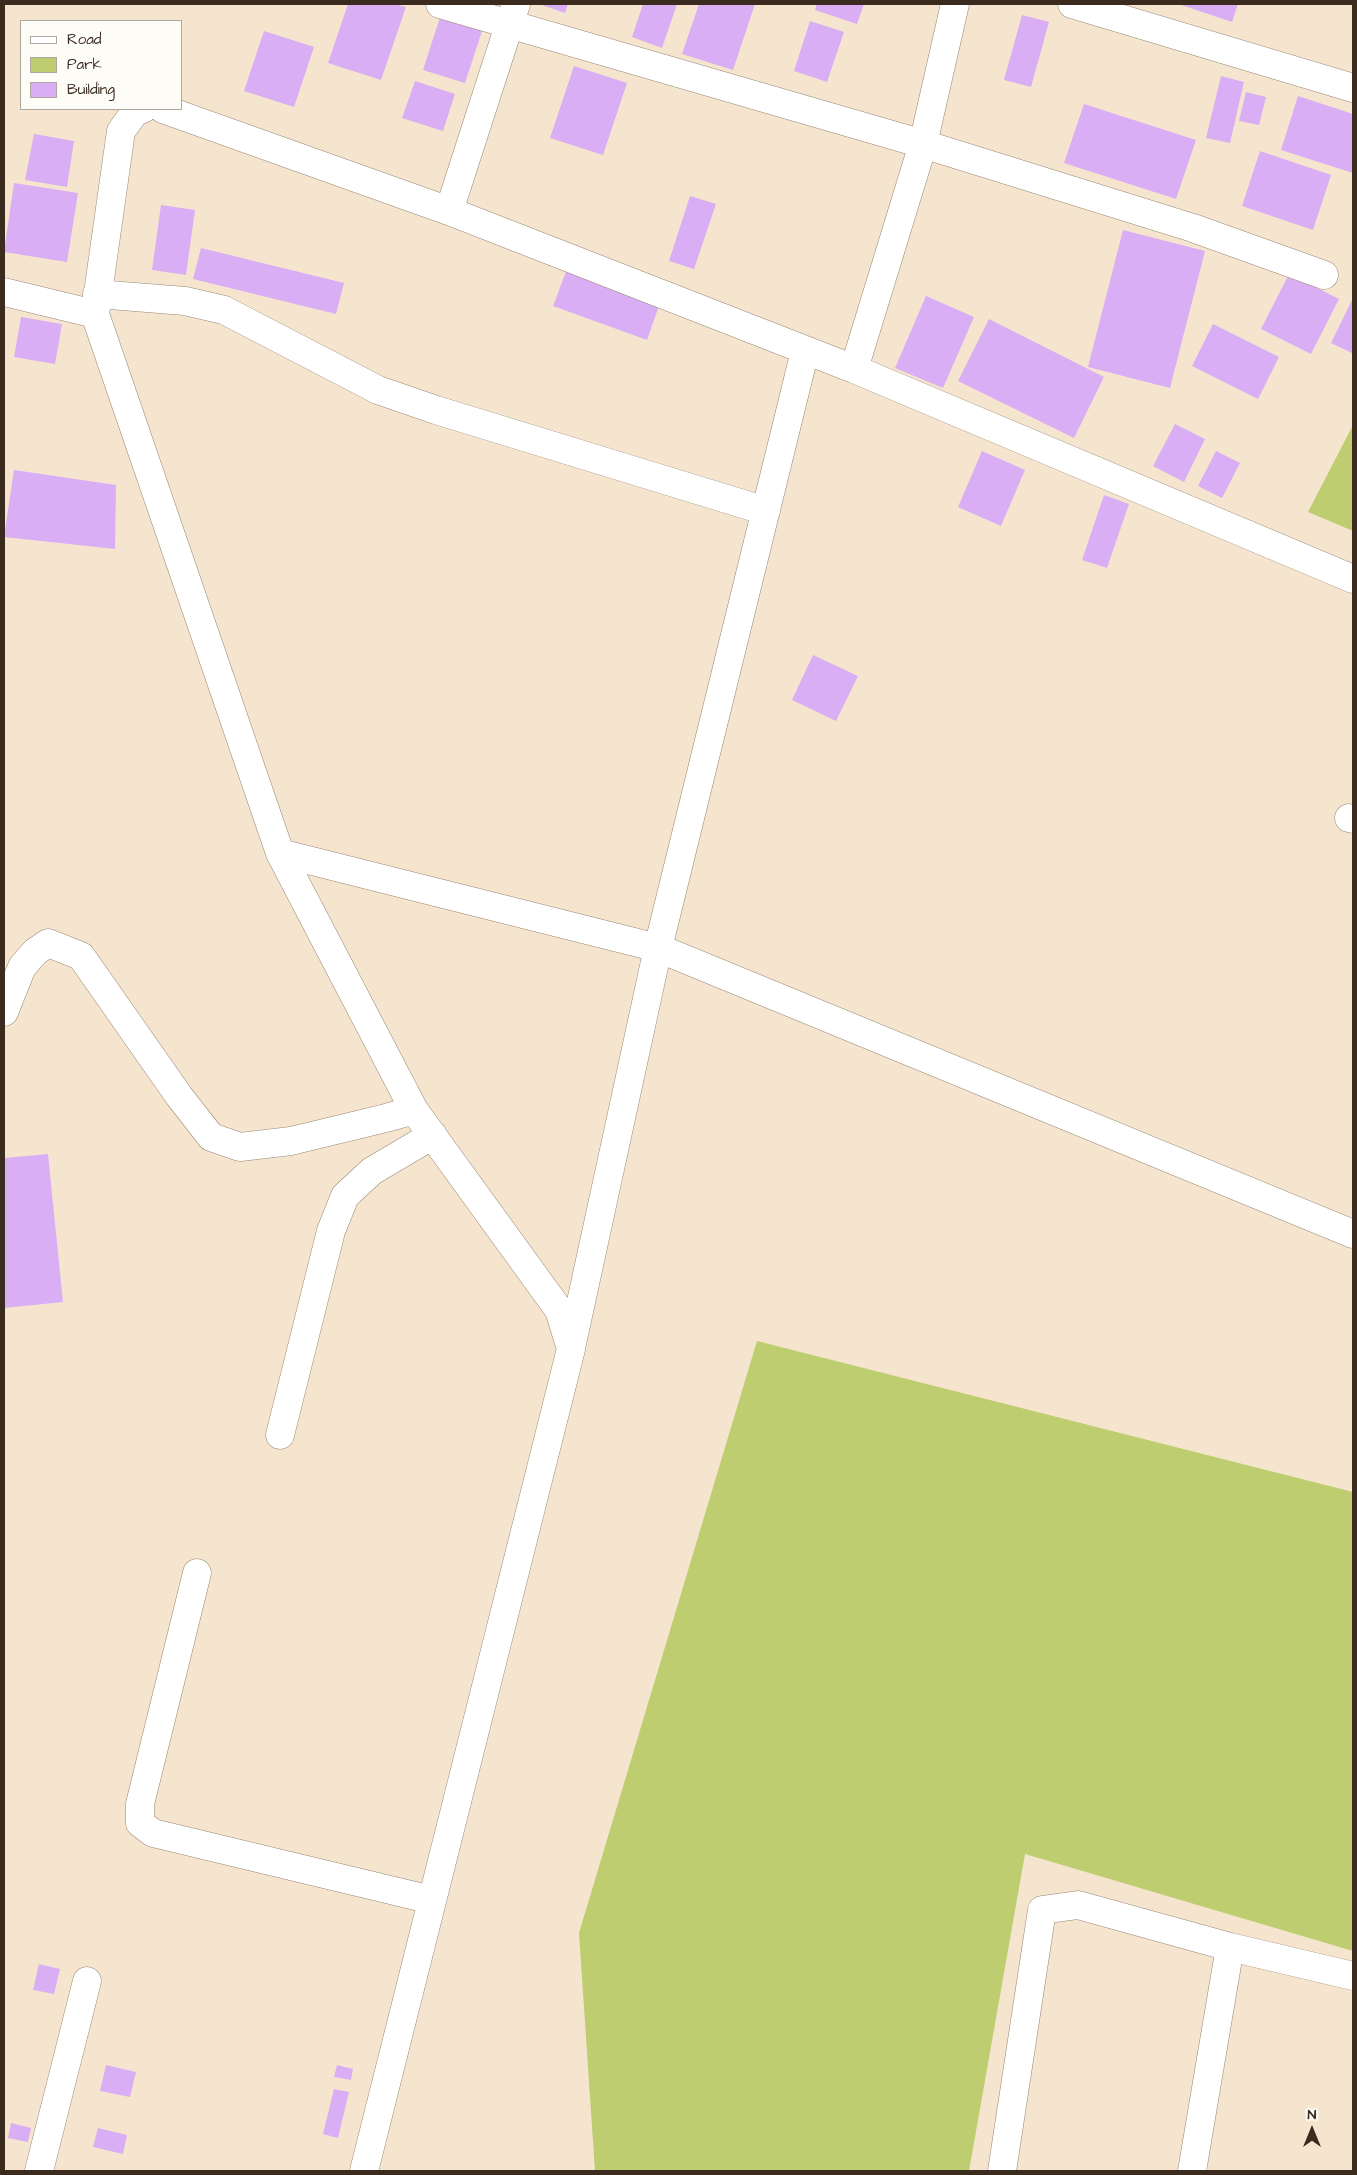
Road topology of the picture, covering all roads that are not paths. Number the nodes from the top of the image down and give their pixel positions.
1 (440, 4) edge
2 (956, 4) edge
3 (1072, 4) edge
4 (512, 13) edge
5 (1353, 88) edge
6 (140, 110) edge
7 (166, 110) edge
8 (923, 144) junction
9 (449, 211) junction
10 (1324, 275) dead end
11 (4, 292) edge
12 (96, 304) junction
13 (805, 350) junction
14 (854, 370) junction
15 (766, 511) junction
16 (1353, 579) edge
17 (280, 853) junction
18 (658, 948) junction
19 (4, 1012) edge
20 (414, 1110) junction
21 (433, 1135) junction
22 (1353, 1234) edge
23 (571, 1349) junction
24 (280, 1435) dead end
25 (197, 1573) dead end
26 (432, 1900) junction
27 (1230, 1947) junction
28 (1353, 1976) edge
29 (87, 1981) dead end
30 (39, 2171) edge
31 (364, 2171) edge
32 (1002, 2171) edge
33 (1192, 2171) edge

1 - 4 street
2 - 8 street
3 - 5 street
4 - 8 street
4 - 9 street
6 - 12 street
7 - 9 street
8 - 10 street
8 - 14 street
9 - 13 street
11 - 12 street
12 - 15 street
12 - 17 street
13 - 14 street
13 - 15 street
14 - 16 street
15 - 18 street
17 - 18 street
17 - 20 street
18 - 22 street
18 - 23 street
19 - 20 street
20 - 21 street
21 - 23 street
21 - 24 street
23 - 26 street
25 - 26 street
26 - 31 street
27 - 28 street
27 - 32 street
27 - 33 street
29 - 30 street

